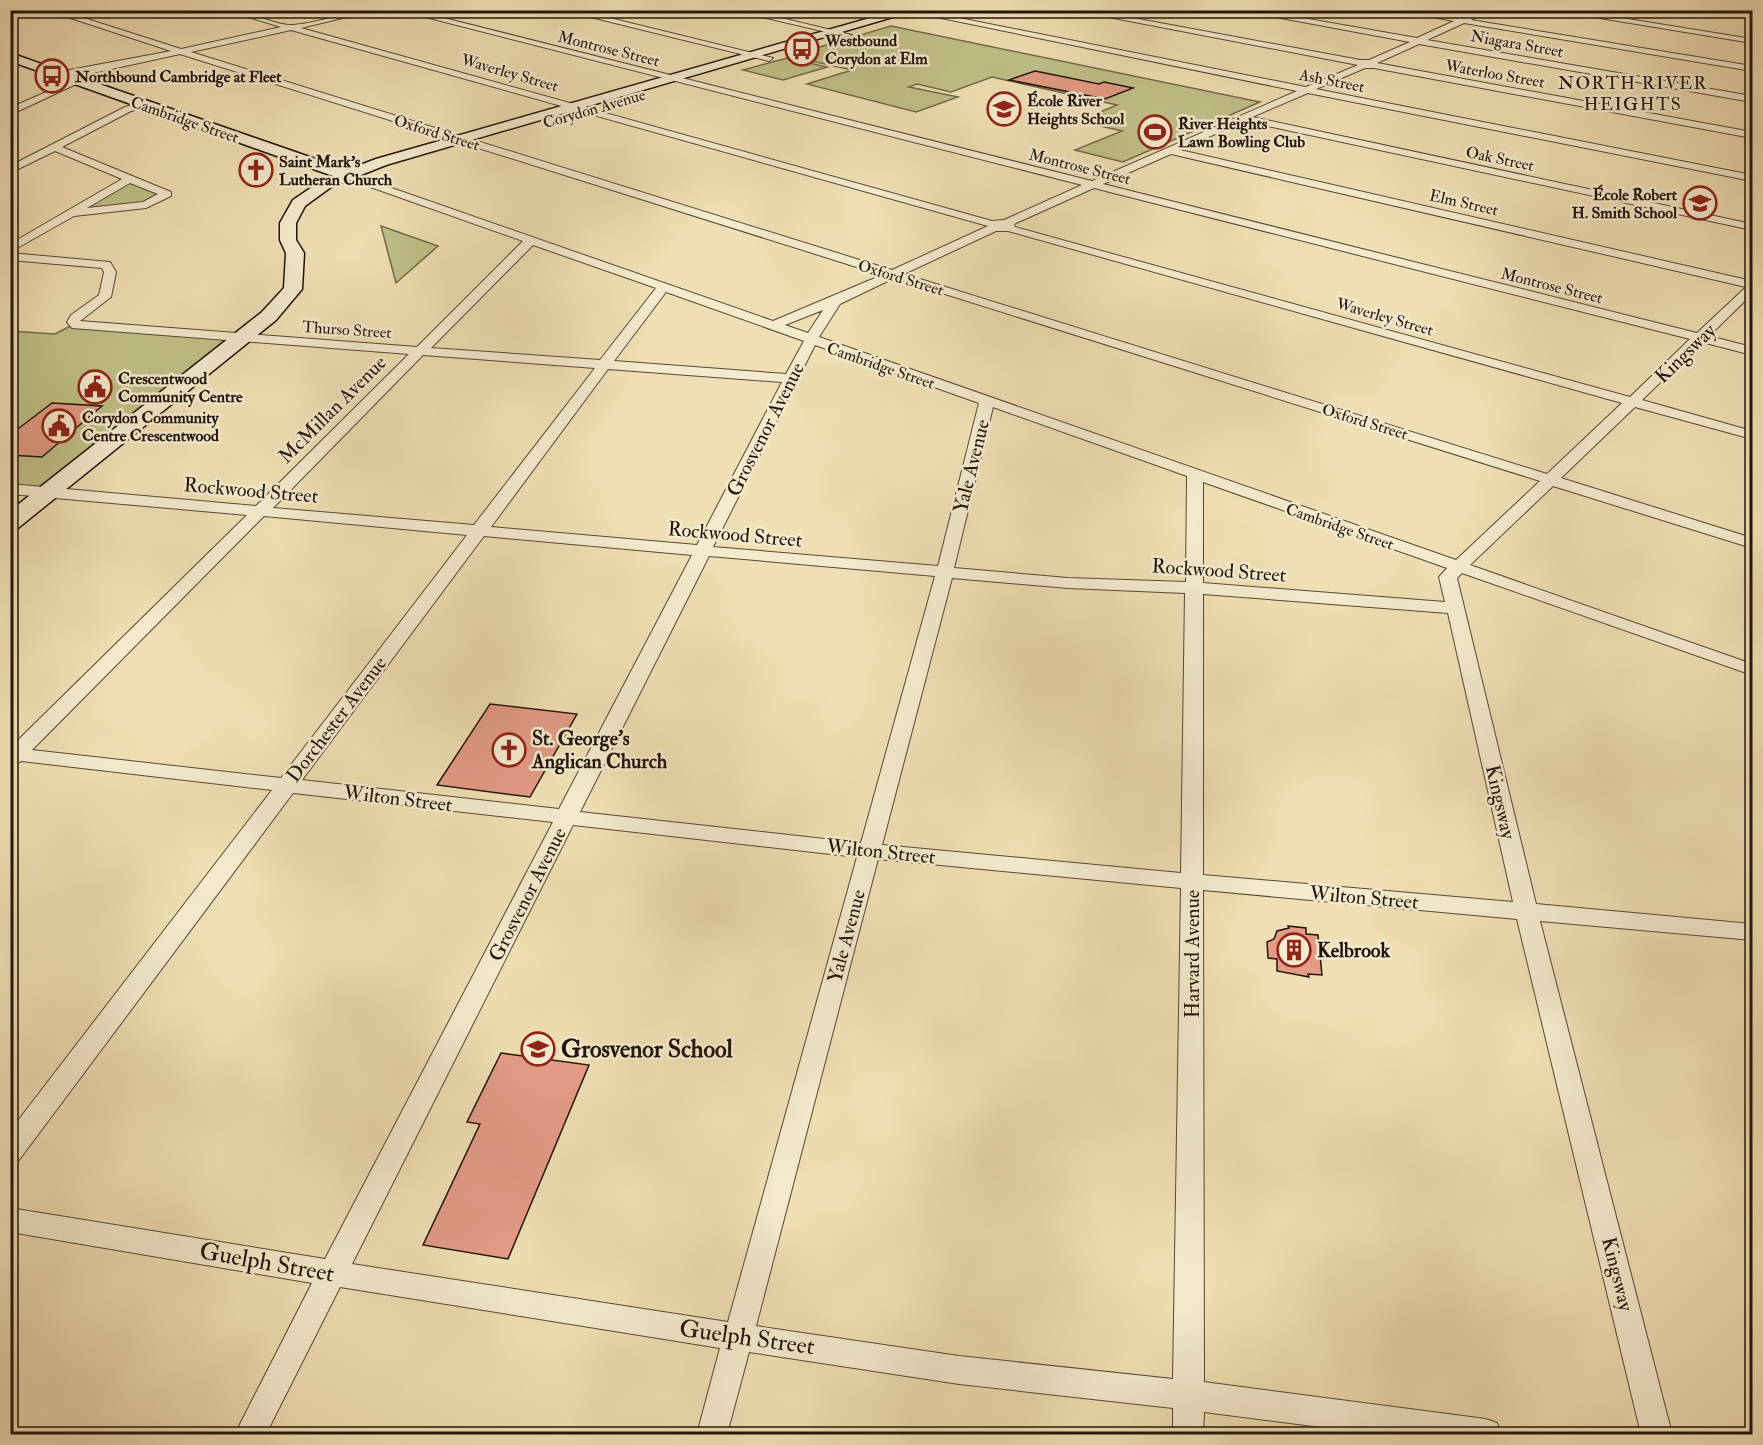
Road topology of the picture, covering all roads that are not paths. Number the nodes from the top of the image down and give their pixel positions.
1 (49, 10) edge
2 (228, 10) edge
3 (373, 10) edge
4 (401, 10) edge
5 (565, 10) edge
6 (735, 10) edge
7 (1075, 10) edge
8 (1241, 10) edge
9 (1399, 10) edge
10 (1486, 10) edge
11 (1554, 10) edge
12 (1708, 10) edge
13 (916, 11) edge
14 (1752, 17) edge
15 (1463, 21) junction
16 (290, 28) junction
17 (842, 33) junction
18 (1418, 41) junction
19 (1752, 41) edge
20 (181, 51) junction
21 (763, 56) junction
22 (10, 57) edge
23 (1367, 64) junction
24 (106, 67) junction
25 (1752, 68) edge
26 (59, 75) junction
27 (77, 81) junction
28 (678, 81) junction
29 (1306, 90) junction
30 (1752, 99) edge
31 (145, 105) junction
32 (580, 109) junction
33 (10, 112) edge
34 (1242, 118) junction
35 (1752, 135) edge
36 (467, 141) junction
37 (54, 147) junction
38 (1168, 150) junction
39 (10, 170) edge
40 (351, 177) junction
41 (1752, 178) edge
42 (129, 179) junction
43 (1092, 184) junction
44 (73, 213) junction
45 (307, 221) dead end
46 (1000, 226) junction
47 (1752, 227) edge
48 (530, 241) junction
49 (10, 249) edge
50 (10, 256) edge
51 (892, 274) junction
52 (1752, 286) edge
53 (663, 287) junction
54 (836, 301) junction
55 (771, 326) junction
56 (241, 338) junction
57 (1701, 338) junction
58 (807, 346) junction
59 (837, 349) joint
60 (420, 351) junction
61 (1752, 351) edge
62 (605, 364) junction
63 (792, 379) junction
64 (987, 402) junction
65 (1634, 402) junction
66 (1752, 435) edge
67 (1195, 474) junction
68 (1552, 480) junction
69 (10, 489) edge
70 (48, 493) junction
71 (260, 511) junction
72 (10, 523) edge
73 (478, 531) junction
74 (1752, 543) edge
75 (701, 552) junction
76 (1458, 567) junction
77 (945, 572) junction
78 (1195, 588) junction
79 (1456, 608) junction
80 (1750, 674) edge
81 (13, 756) edge
82 (287, 784) junction
83 (567, 816) junction
84 (869, 850) junction
85 (1192, 882) junction
86 (1527, 913) junction
87 (1752, 932) edge
88 (10, 1152) edge
89 (10, 1220) edge
90 (333, 1273) junction
91 (739, 1336) junction
92 (1188, 1395) junction
93 (250, 1434) edge
94 (712, 1434) edge
95 (1188, 1434) edge
96 (1486, 1434) edge
97 (1657, 1434) edge

1 - 20 street, Oxford Street
2 - 16 street, Waverley Street
3 - 16 street
4 - 28 street, Montrose Street
5 - 21 street
6 - 17 street
7 - 23 street, Waterloo Street
8 - 18 street, Niagara Street
9 - 15 street
10 - 15 street
11 - 19 street
12 - 14 street
13 - 17 main road, Corydon Avenue
13 - 29 street, Ash Street
15 - 18 street
15 - 25 street
16 - 20 street
16 - 32 street, Waverley Street
17 - 21 main road, Corydon Avenue
18 - 23 street
18 - 30 street, Niagara Street
20 - 24 street
20 - 36 street, Oxford Street
21 - 28 main road, Corydon Avenue
22 - 26 main road, Cambridge Street
23 - 29 street
23 - 35 street, Waterloo Street
24 - 26 street
24 - 27 street
26 - 27 main road, Cambridge Street
27 - 31 main road, Cambridge Street
27 - 33 street
28 - 32 main road, Corydon Avenue
28 - 43 street, Montrose Street
29 - 34 street
29 - 41 street, Ash Street
31 - 37 street
31 - 40 main road, Cambridge Street
32 - 36 main road, Corydon Avenue
32 - 46 street, Waverley Street
34 - 38 street
34 - 47 street, Oak Street
36 - 40 main road, Corydon Avenue
36 - 51 street, Oxford Street
37 - 39 street
37 - 42 street
38 - 43 street
38 - 52 street, Elm Street
40 - 45 main road, Corydon Avenue
40 - 48 street, Cambridge Street
40 - 56 main road, Corydon Avenue
42 - 44 street
42 - 44 street
43 - 46 street
43 - 57 street, Montrose Street
44 - 49 street
46 - 51 street
46 - 65 street, Waverley Street
48 - 53 street, Cambridge Street
48 - 60 street, McMillan Avenue
50 - 56 street, Thurso Street
51 - 54 street
51 - 68 street, Oxford Street
52 - 57 street, Kingsway
53 - 55 street, Cambridge Street
53 - 62 street, Dorchester Avenue
54 - 55 street
54 - 58 street, Grosvenor Avenue
55 - 58 street, Cambridge Street
56 - 60 street, Thurso Street
56 - 70 main road, Corydon Avenue
57 - 61 street, Montrose Street
57 - 65 street, Kingsway
58 - 59 street, Grosvenor Avenue
58 - 63 street, Grosvenor Avenue
59 - 64 street, Cambridge Street
60 - 62 street, Thurso Street
60 - 71 street, McMillan Avenue
62 - 63 street, Thurso Street
62 - 73 street, Dorchester Avenue
63 - 75 street, Grosvenor Avenue
64 - 67 street, Cambridge Street
64 - 77 street, Yale Avenue
65 - 66 street, Waverley Street
65 - 68 street, Kingsway
67 - 76 street, Cambridge Street
67 - 78 street, Harvard Avenue
68 - 74 street, Oxford Street
68 - 76 street, Kingsway
69 - 70 street, Rockwood Street
70 - 71 street, Rockwood Street
70 - 72 main road, Corydon Avenue
71 - 73 street, Rockwood Street
71 - 81 street, McMillan Avenue
73 - 75 street, Rockwood Street
73 - 82 street, Dorchester Avenue
75 - 77 street, Rockwood Street
75 - 83 street, Grosvenor Avenue
76 - 79 street, Kingsway
76 - 80 street, Cambridge Street
77 - 78 street, Rockwood Street
77 - 84 street, Yale Avenue
78 - 79 street, Rockwood Street
78 - 85 street, Harvard Avenue
79 - 86 street, Kingsway
81 - 82 street, Wilton Street
82 - 83 street, Wilton Street
82 - 88 street, Dorchester Avenue
83 - 84 street, Wilton Street
83 - 90 street, Grosvenor Avenue
84 - 85 street, Wilton Street
84 - 91 street, Yale Avenue
85 - 86 street, Wilton Street
85 - 92 street, Harvard Avenue
86 - 87 street, Wilton Street
86 - 97 street, Kingsway
89 - 90 street, Guelph Street
90 - 91 street, Guelph Street
90 - 93 street, Grosvenor Avenue
91 - 92 street, Guelph Street
91 - 94 street, Yale Avenue
92 - 95 street, Harvard Avenue
92 - 96 street, Guelph Street

